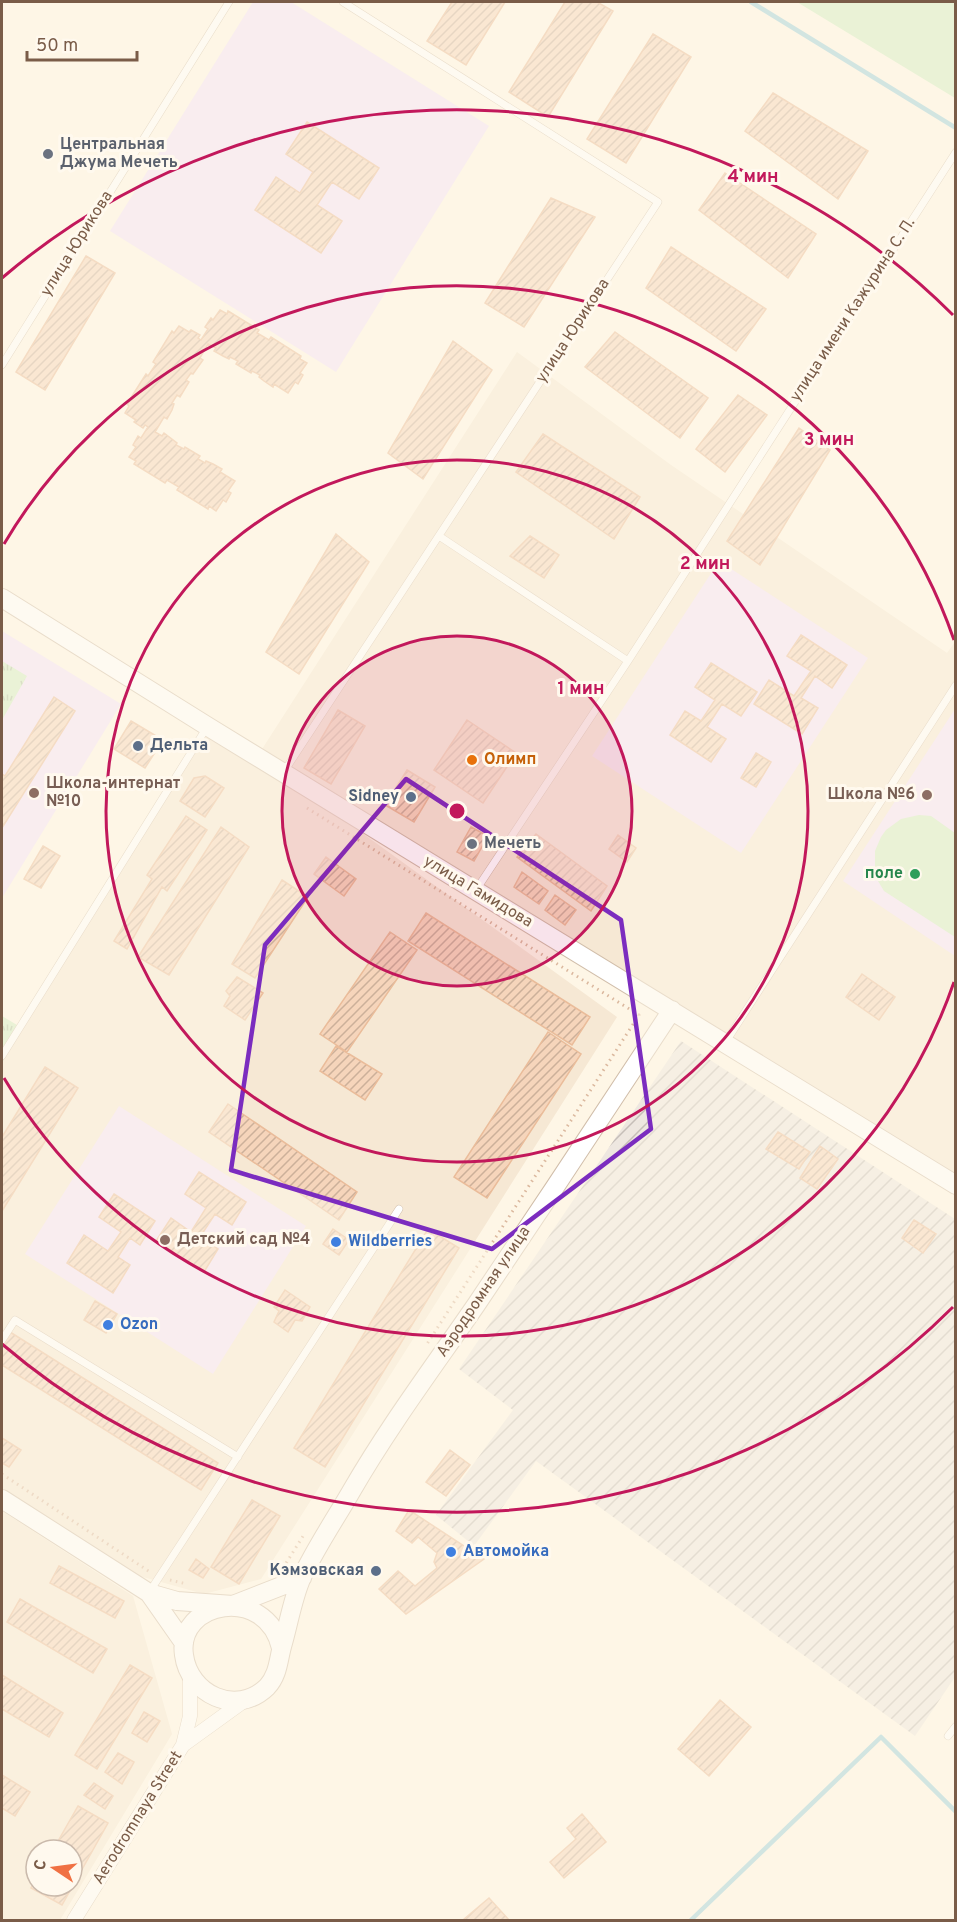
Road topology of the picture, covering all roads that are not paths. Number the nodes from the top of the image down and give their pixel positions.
1 (229, 2) edge
2 (343, 2) edge
3 (956, 152) edge
4 (2, 365) edge
5 (439, 536) junction
6 (2, 598) edge
7 (628, 661) junction
8 (956, 685) edge
9 (207, 726) junction
10 (283, 773) junction
11 (476, 890) junction
12 (672, 1010) junction
13 (725, 1043) junction
14 (2, 1056) edge
15 (956, 1185) edge
16 (399, 1209) dead end
17 (2, 1340) edge
18 (237, 1457) junction
19 (2, 1499) edge
20 (302, 1578) junction
21 (154, 1586) junction
22 (233, 1605) junction
23 (184, 1643) junction
24 (281, 1648) junction
25 (190, 1675) junction
26 (248, 1698) junction
27 (956, 1726) edge
28 (948, 1736) dead end
29 (183, 1745) junction
30 (74, 1920) edge

1 - 4 lane, улица Юрикова
2 - 5 lane, улица Юрикова
3 - 7 lane, улица имени Кажурина С. П.
5 - 7 lane
5 - 10 lane, улица Юрикова
6 - 9 street, улица Гамидова
7 - 11 lane, улица имени Кажурина С. П.
8 - 13 lane
9 - 10 street, улица Гамидова
9 - 14 lane
10 - 11 street, улица Гамидова
11 - 12 street, улица Гамидова
12 - 13 street, улица Гамидова
12 - 20 street, Аэродромная улица
13 - 15 street, улица Гамидова
16 - 18 lane
17 - 18 lane
18 - 21 lane
19 - 21 street
20 - 22 street
20 - 24 street, Аэродромная улица
21 - 22 street
21 - 23 street
22 - 23 street
22 - 24 street
23 - 25 street
24 - 26 street
25 - 26 street
25 - 29 street
26 - 29 street
27 - 28 lane
29 - 30 street, Aerodromnaya Street

